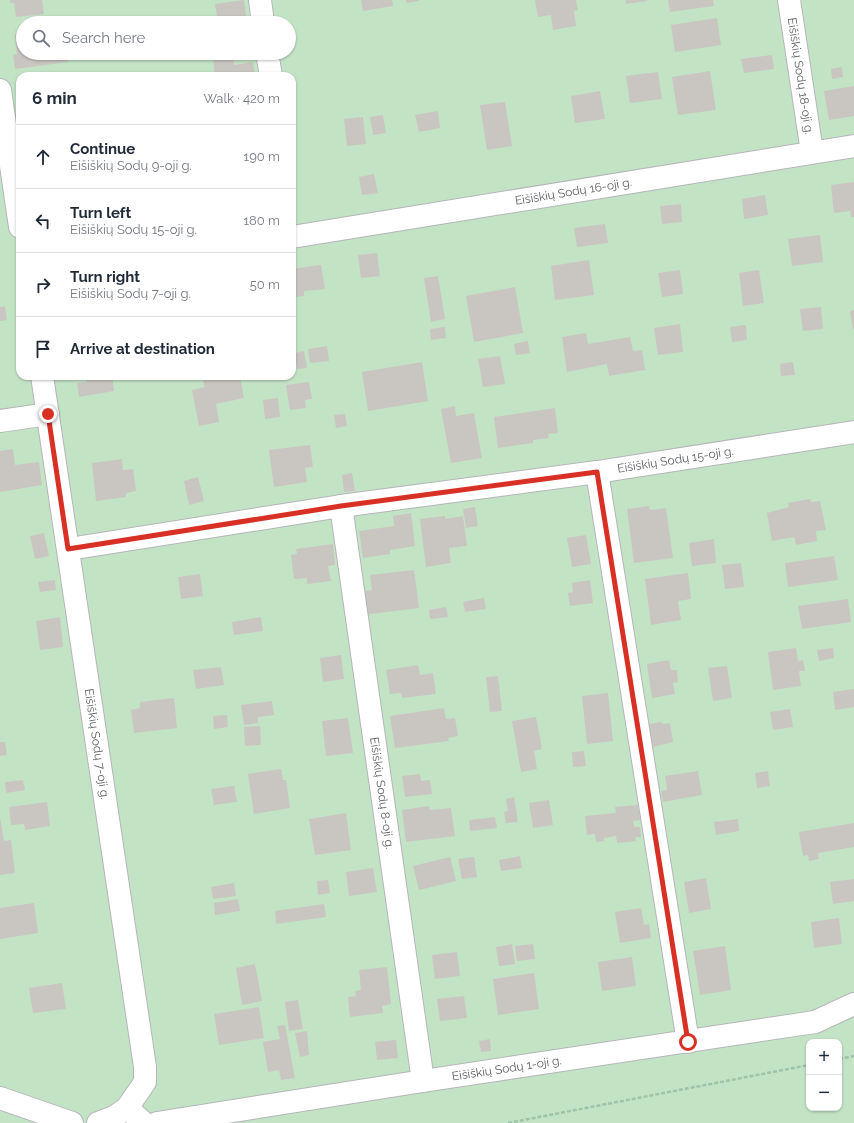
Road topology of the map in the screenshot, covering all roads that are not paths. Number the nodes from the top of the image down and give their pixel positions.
1 (260, 0) edge
2 (789, 0) edge
3 (262, 16) edge
4 (268, 60) edge
5 (270, 72) edge
6 (0, 90) edge
7 (854, 146) edge
8 (812, 152) junction
9 (16, 200) edge
10 (296, 231) edge
11 (43, 380) edge
12 (48, 414) junction
13 (0, 421) edge
14 (854, 432) edge
15 (597, 472) junction
16 (341, 506) junction
17 (68, 549) junction
18 (854, 1004) edge
19 (688, 1042) junction
20 (423, 1081) junction
21 (0, 1098) edge
22 (127, 1108) junction
23 (72, 1123) edge
24 (98, 1123) edge
25 (144, 1123) edge
26 (157, 1123) edge

1 - 3 street
2 - 8 street, Eišiškių Sodų 18-oji g.
4 - 5 street
6 - 9 street
7 - 8 street, Eišiškių Sodų 16-oji g.
8 - 10 street, Eišiškių Sodų 16-oji g.
11 - 12 street, Eišiškių Sodų 7-oji g.
12 - 13 street
12 - 17 street, Eišiškių Sodų 7-oji g.
14 - 15 street, Eišiškių Sodų 15-oji g.
15 - 16 street, Eišiškių Sodų 15-oji g.
15 - 19 street
16 - 17 street, Eišiškių Sodų 15-oji g.
16 - 20 street, Eišiškių Sodų 8-oji g.
17 - 22 street, Eišiškių Sodų 7-oji g.
18 - 19 street, Eišiškių Sodų 1-oji g.
19 - 20 street, Eišiškių Sodų 1-oji g.
20 - 26 street, Eišiškių Sodų 1-oji g.
21 - 23 street
22 - 24 street
22 - 25 street

